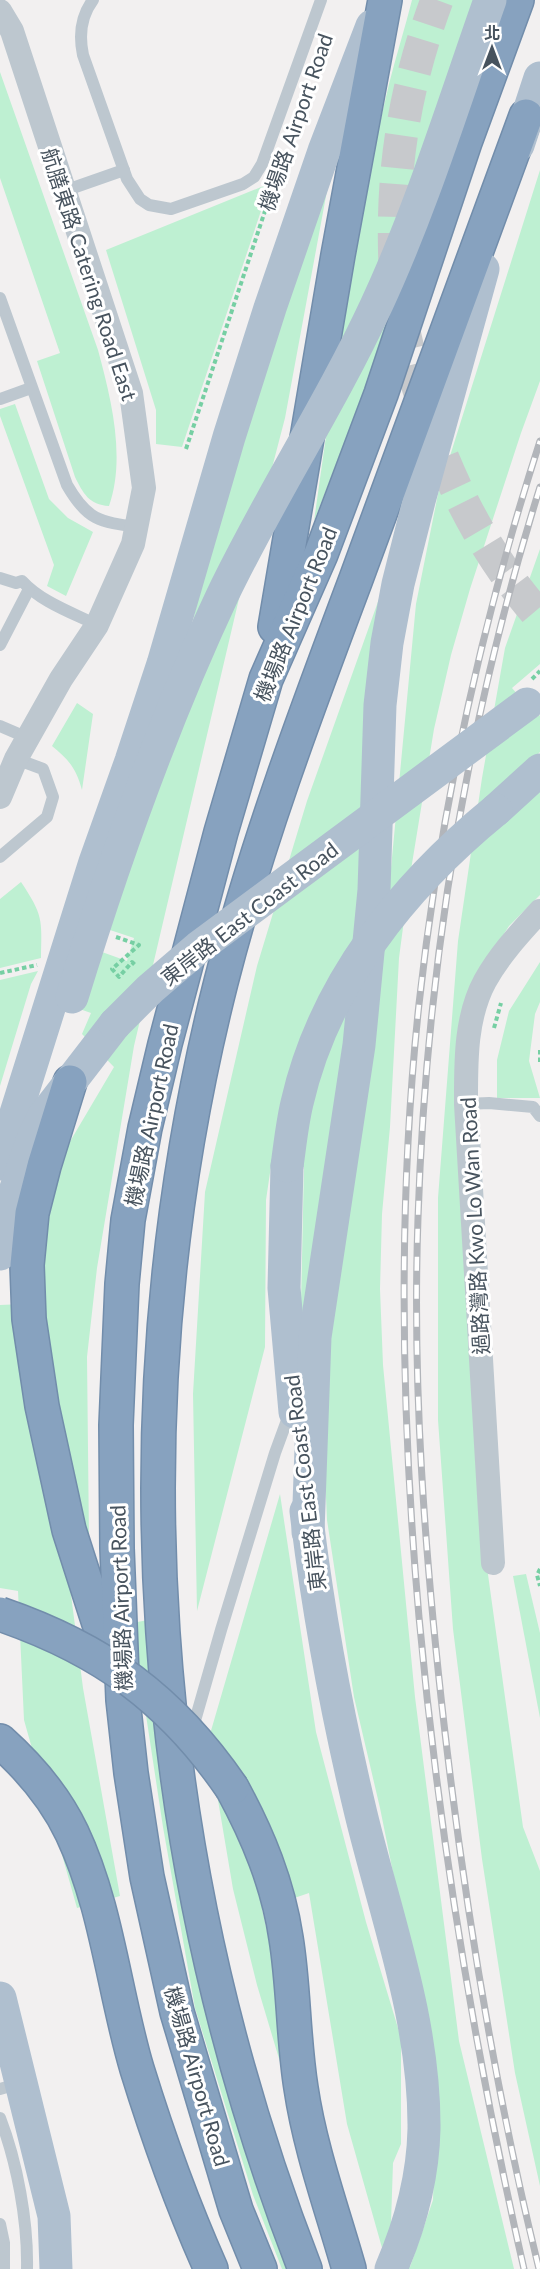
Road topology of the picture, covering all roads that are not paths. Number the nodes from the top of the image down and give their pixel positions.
1 (93, 0) edge
2 (321, 0) edge
3 (384, 0) edge
4 (490, 0) edge
5 (517, 0) edge
6 (0, 11) edge
7 (540, 78) edge
8 (526, 116) junction
9 (124, 170) junction
10 (64, 191) junction
11 (0, 298) edge
12 (31, 388) junction
13 (0, 399) edge
14 (138, 527) junction
15 (0, 578) edge
16 (26, 585) junction
17 (97, 625) junction
18 (0, 645) edge
19 (266, 679) junction
20 (533, 699) edge
21 (0, 726) edge
22 (28, 738) junction
23 (16, 759) junction
24 (540, 770) edge
25 (0, 797) edge
26 (0, 857) edge
27 (540, 911) edge
28 (70, 1082) junction
29 (466, 1104) junction
30 (44, 1116) junction
31 (540, 1116) edge
32 (0, 1164) edge
33 (0, 1254) edge
34 (315, 1336) junction
35 (294, 1402) junction
36 (308, 1532) junction
37 (493, 1563) dead end
38 (0, 1614) edge
39 (123, 1700) junction
40 (0, 1741) edge
41 (178, 1789) junction
42 (0, 1998) edge
43 (11, 2086) edge
44 (0, 2118) edge
45 (0, 2224) edge
46 (4, 2269) edge
47 (27, 2269) edge
48 (56, 2269) edge
49 (211, 2269) edge
50 (260, 2269) edge
51 (304, 2269) edge
52 (349, 2269) edge
53 (391, 2269) edge

1 - 9 lane
2 - 9 lane
3 - 19 highway
3 - 32 main road
4 - 30 main road, bridge
5 - 19 highway, 機場路 Airport Road
6 - 10 street, 航膳東路 Catering Road East
7 - 8 main road, 機場路 Airport Road
8 - 34 main road
8 - 41 highway, 機場路 Airport Road
9 - 10 lane
10 - 14 street, 航膳東路 Catering Road East
11 - 12 lane
12 - 13 lane
12 - 14 lane
14 - 17 street, 航膳東路 Catering Road East
15 - 16 lane
16 - 17 lane
16 - 18 lane
17 - 22 street, 航膳東路 Catering Road East
19 - 39 highway, 機場路 Airport Road
20 - 28 main road, 東岸路 East Coast Road, bridge
21 - 22 lane
22 - 23 street, 航膳東路 Catering Road East
23 - 25 street, 航膳東路 Catering Road East
23 - 26 lane
24 - 35 main road, 東岸路 East Coast Road, bridge
27 - 29 street, 過路灣路 Kwo Lo Wan Road
28 - 30 main road, 東岸路 East Coast Road
28 - 39 highway
29 - 31 lane
29 - 37 street, 過路灣路 Kwo Lo Wan Road
30 - 33 main road, 東岸路 East Coast Road
34 - 35 lane
34 - 36 main road
35 - 36 main road, 東岸路 East Coast Road
35 - 41 lane
36 - 53 main road, 東岸路 East Coast Road
38 - 52 highway, bridge
39 - 50 highway, 機場路 Airport Road
40 - 49 highway
41 - 51 highway, 機場路 Airport Road
42 - 43 main road
43 - 48 main road
44 - 47 lane
45 - 46 lane

